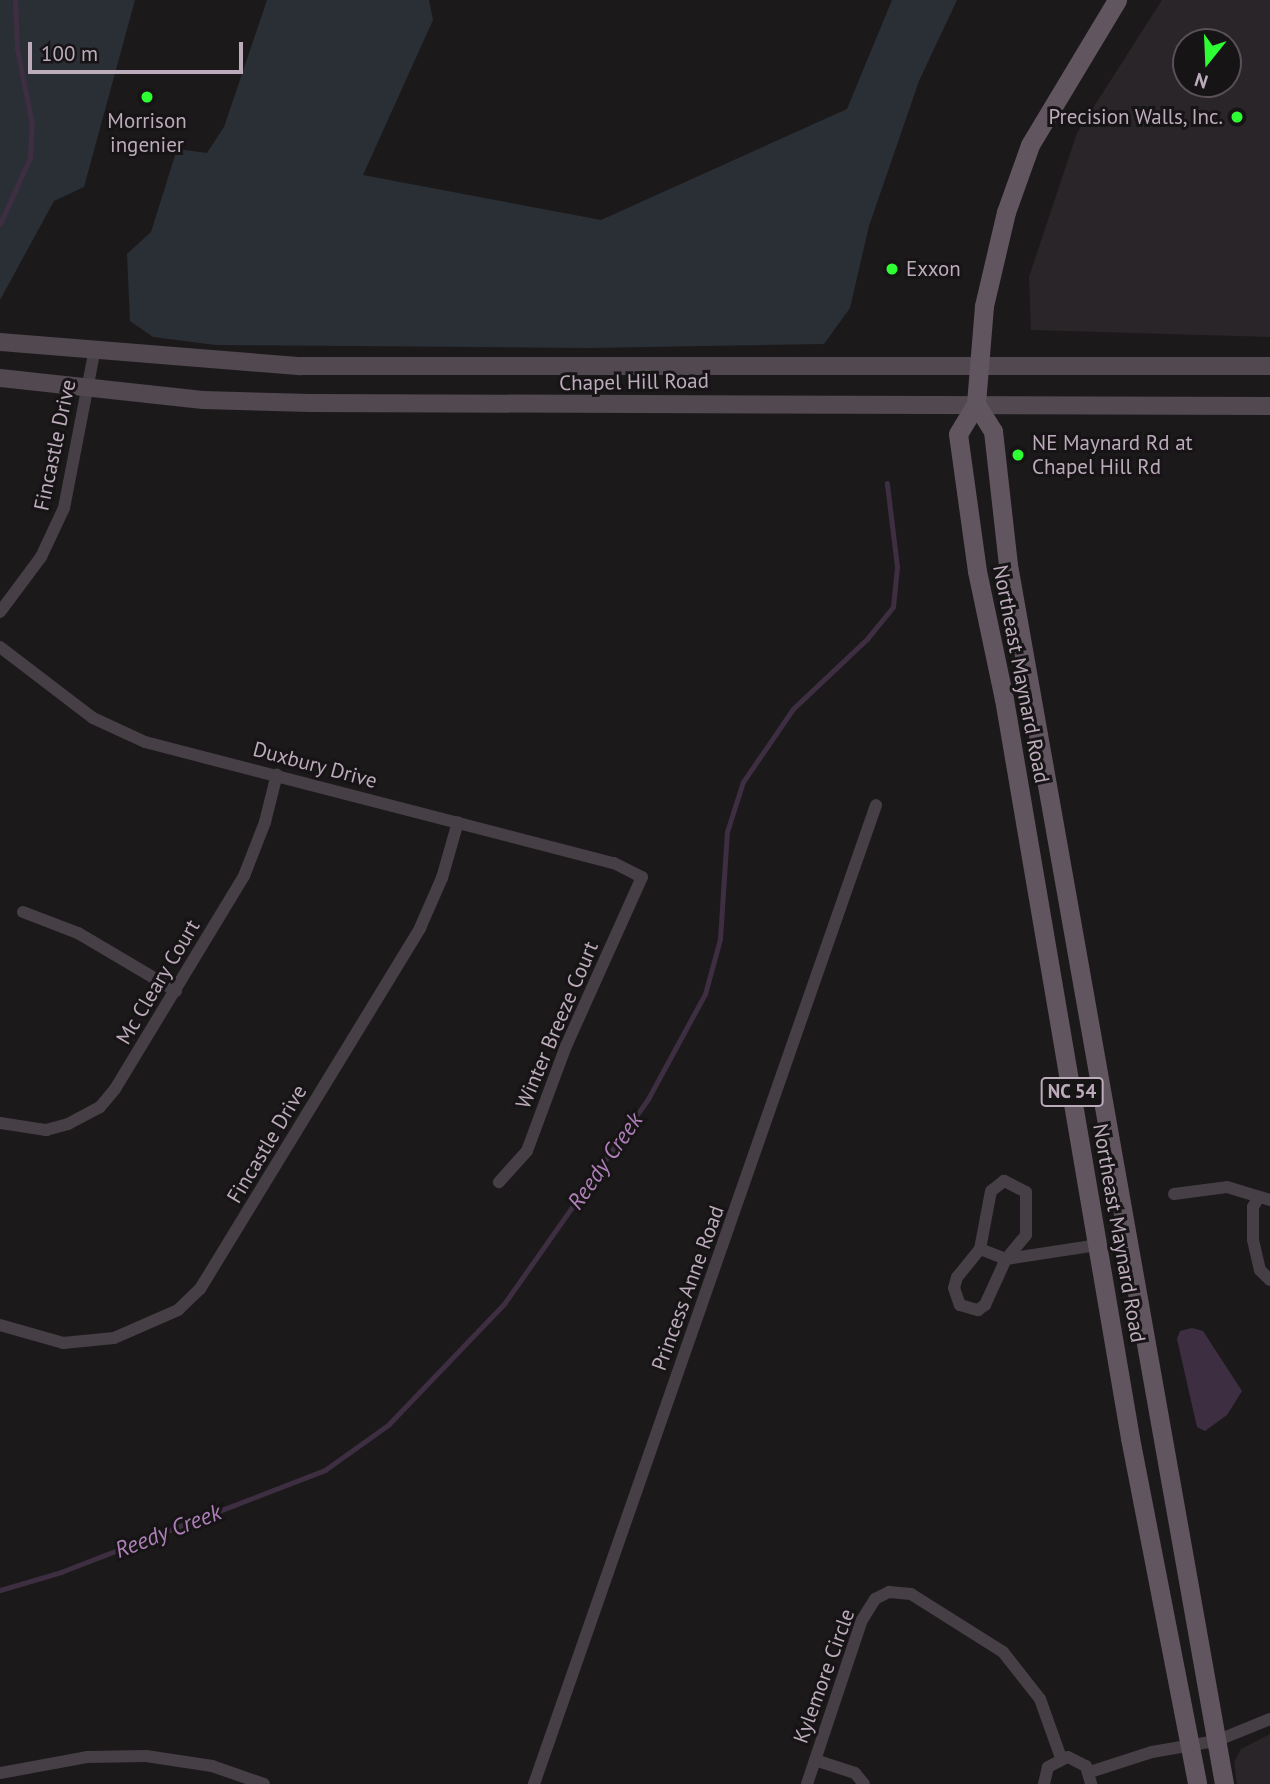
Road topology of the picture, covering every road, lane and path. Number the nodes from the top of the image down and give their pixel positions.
1 (1118, 0) edge
2 (0, 342) edge
3 (94, 353) junction
4 (981, 365) junction
5 (1270, 366) edge
6 (0, 378) edge
7 (85, 390) junction
8 (976, 404) junction
9 (1270, 406) edge
10 (0, 612) edge
11 (0, 647) edge
12 (277, 774) junction
13 (876, 805) dead end
14 (458, 822) junction
15 (642, 877) joint
16 (23, 912) dead end
17 (176, 991) junction
18 (0, 1123) edge
19 (499, 1182) dead end
20 (1174, 1194) dead end
21 (1265, 1198) edge
22 (1097, 1245) junction
23 (980, 1249) junction
24 (1006, 1259) junction
25 (1270, 1280) edge
26 (0, 1325) edge
27 (1270, 1719) edge
28 (1216, 1741) junction
29 (1187, 1745) junction
30 (1062, 1758) junction
31 (815, 1760) junction
32 (0, 1773) edge
33 (1091, 1778) edge
34 (264, 1784) edge
35 (534, 1784) edge
36 (807, 1784) edge
37 (864, 1784) edge
38 (1044, 1784) edge
39 (1197, 1784) edge
40 (1224, 1784) edge

1 - 4 main road, Northeast Maynard Road
2 - 3 main road, Chapel Hill Road
3 - 4 main road, Chapel Hill Road
3 - 7 street, Fincastle Drive
4 - 5 main road, Chapel Hill Road
4 - 8 main road, Northeast Maynard Road / NC 54
6 - 7 main road, Chapel Hill Road
7 - 8 main road, Chapel Hill Road
7 - 10 street, Fincastle Drive
8 - 9 main road, Chapel Hill Road
8 - 22 main road, Northeast Maynard Road / NC 54
8 - 28 main road, Northeast Maynard Road / NC 54
11 - 12 street, Duxbury Drive
12 - 14 street, Duxbury Drive
12 - 17 street, Mc Cleary Court
13 - 35 street, Princess Anne Road
14 - 15 street, Duxbury Drive
14 - 26 street, Fincastle Drive
15 - 19 street, Winter Breeze Court
16 - 17 street
17 - 18 street, Mc Cleary Court
20 - 21 street
21 - 25 street
22 - 24 street
22 - 29 main road, Northeast Maynard Road / NC 54
23 - 24 street
23 - 24 street
23 - 24 street
27 - 28 street
28 - 29 street
28 - 40 main road, Northeast Maynard Road / NC 54
29 - 33 street
29 - 39 main road, Northeast Maynard Road / NC 54
30 - 31 street, Kylemore Circle
30 - 33 street
30 - 38 street
31 - 36 street, Kylemore Circle
31 - 37 street
32 - 34 street

